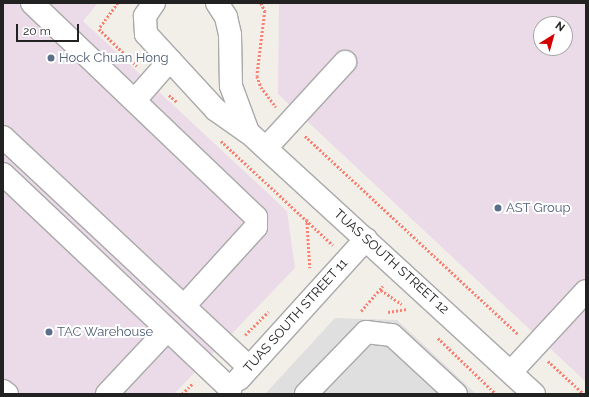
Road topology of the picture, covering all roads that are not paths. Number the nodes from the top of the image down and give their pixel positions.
1 (32, 3) edge
2 (154, 3) edge
3 (217, 3) edge
4 (170, 60) junction
5 (346, 62) dead end
6 (135, 100) junction
7 (248, 132) junction
8 (3, 137) edge
9 (266, 148) junction
10 (3, 174) edge
11 (366, 239) junction
12 (586, 291) edge
13 (184, 306) junction
14 (167, 330) junction
15 (249, 368) junction
16 (511, 372) junction
17 (3, 391) edge
18 (227, 391) edge
19 (6, 394) edge
20 (107, 394) edge
21 (306, 394) edge
22 (456, 394) edge
23 (534, 394) edge

1 - 6 street
2 - 4 street, TUAS SOUTH STREET 12
3 - 7 street, TUAS SOUTH STREET 12
4 - 6 street
4 - 7 street, TUAS SOUTH STREET 12
5 - 9 street
6 - 13 street
7 - 9 street, TUAS SOUTH STREET 12
8 - 13 street
9 - 11 street, TUAS SOUTH STREET 12
10 - 14 street
11 - 15 street, TUAS SOUTH STREET 11
11 - 16 street, TUAS SOUTH STREET 12
12 - 16 street
13 - 15 street
14 - 18 street
14 - 20 street
15 - 18 street, TUAS SOUTH STREET 11
16 - 23 street, TUAS SOUTH STREET 12
17 - 19 street
21 - 22 street

